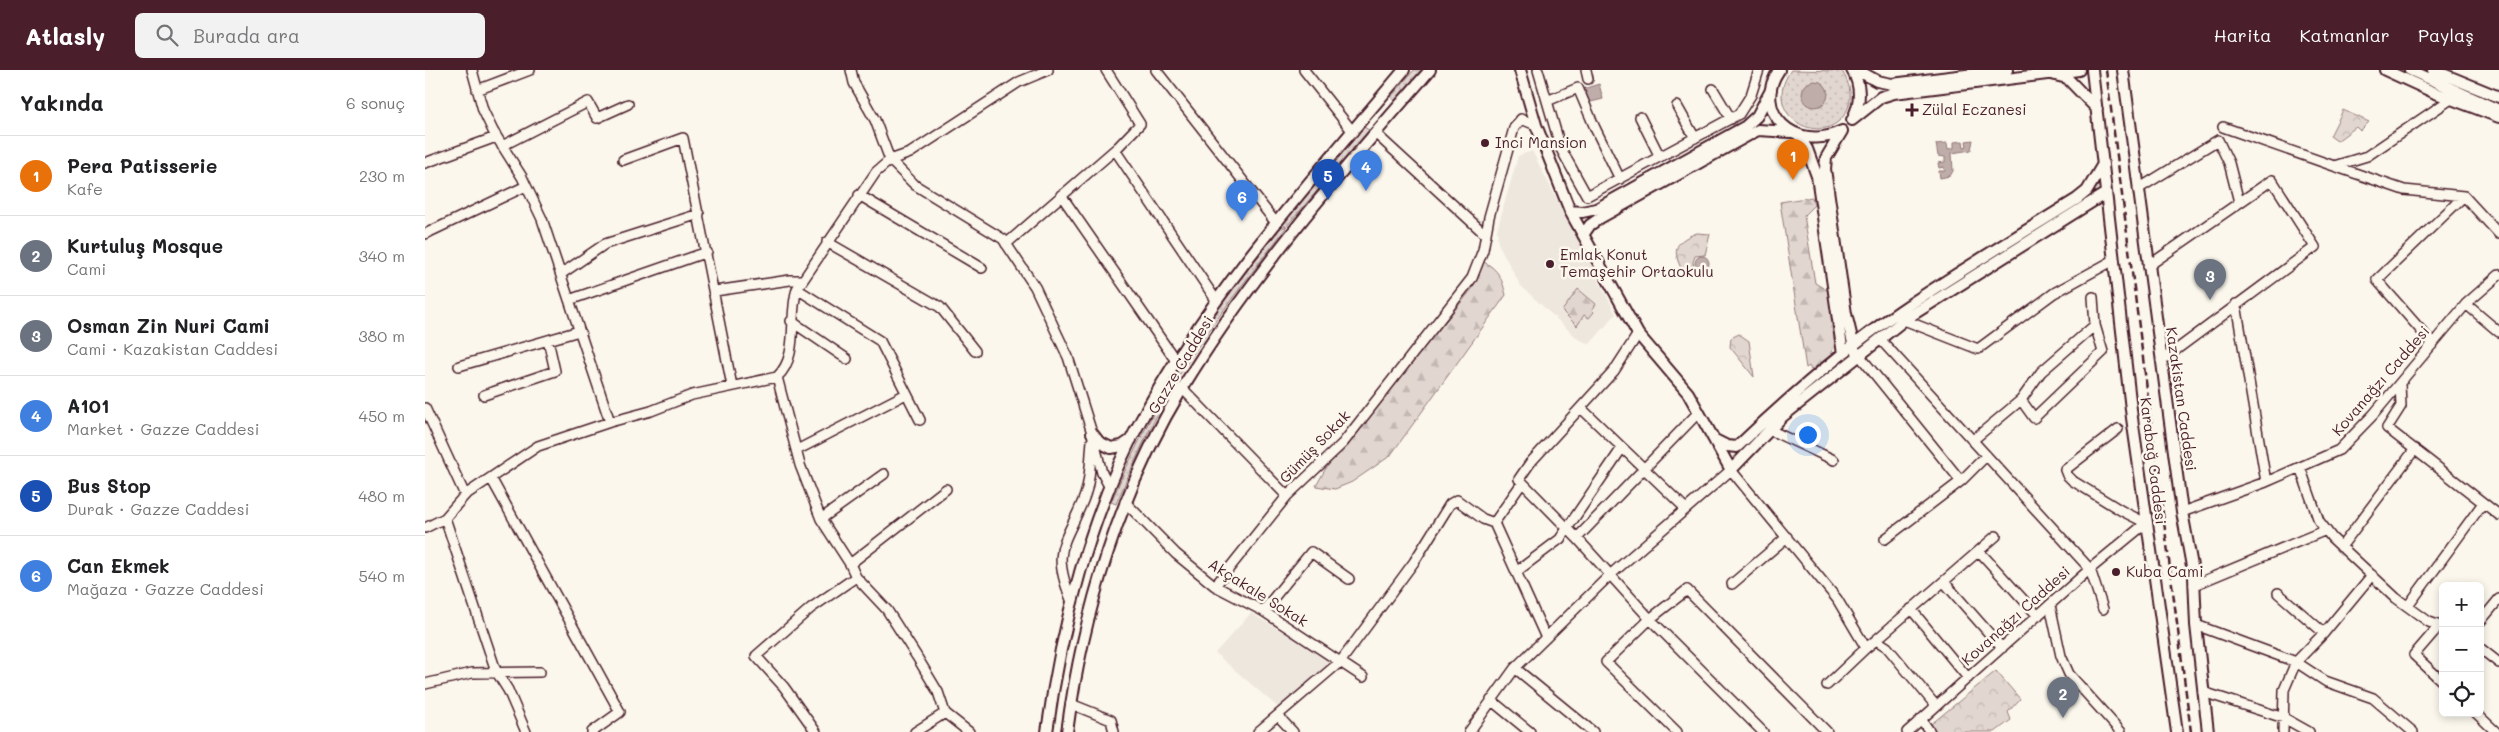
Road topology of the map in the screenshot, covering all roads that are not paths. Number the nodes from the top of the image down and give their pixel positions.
1 (472, 70) edge
2 (530, 70) edge
3 (851, 70) edge
4 (1048, 70) edge
5 (1106, 70) edge
6 (1157, 70) edge
7 (1304, 70) edge
8 (1404, 70) edge
9 (1430, 70) edge
10 (1520, 70) edge
11 (1539, 70) edge
12 (1759, 70) edge
13 (1779, 70) edge
14 (1852, 70) edge
15 (1857, 70) edge
16 (2007, 70) edge
17 (2079, 70) edge
18 (2092, 70) edge
19 (2123, 70) edge
20 (2385, 70) edge
21 (2410, 70) edge
22 (2433, 70) edge
23 (2451, 70) edge
24 (2020, 74) edge
25 (2052, 74) junction
26 (1713, 89) dead end
27 (2480, 89) junction
28 (477, 90) junction
29 (1771, 90) junction
30 (2499, 98) edge
31 (2451, 99) junction
32 (1547, 101) junction
33 (628, 104) dead end
34 (1677, 106) dead end
35 (2097, 109) junction
36 (2499, 110) edge
37 (1640, 117) dead end
38 (2499, 117) edge
39 (1731, 119) junction
40 (1852, 120) junction
41 (1536, 125) junction
42 (2223, 127) dead end
43 (1842, 131) junction
44 (1353, 132) junction
45 (1375, 133) junction
46 (1795, 134) junction
47 (497, 137) junction
48 (1695, 138) junction
49 (502, 146) junction
50 (1115, 150) junction
51 (1660, 157) junction
52 (623, 160) dead end
53 (890, 160) junction
54 (425, 163) edge
55 (2104, 163) junction
56 (2334, 166) junction
57 (1620, 179) junction
58 (526, 186) junction
59 (2138, 189) junction
60 (2106, 192) junction
61 (859, 195) junction
62 (1061, 195) junction
63 (2464, 196) junction
64 (2239, 202) junction
65 (1570, 211) junction
66 (699, 214) junction
67 (1275, 222) junction
68 (425, 234) edge
69 (2499, 234) edge
70 (1486, 235) junction
71 (1583, 235) junction
72 (827, 242) junction
73 (1006, 244) junction
74 (707, 252) junction
75 (2114, 260) junction
76 (2148, 266) junction
77 (982, 268) dead end
78 (561, 274) junction
79 (2499, 275) edge
80 (801, 280) junction
81 (797, 289) junction
82 (715, 291) junction
83 (2093, 297) dead end
84 (569, 300) junction
85 (1216, 300) junction
86 (2236, 304) junction
87 (2466, 304) junction
88 (1904, 320) junction
89 (791, 321) junction
90 (2095, 325) junction
91 (579, 331) junction
92 (2499, 332) edge
93 (1638, 334) junction
94 (1880, 339) junction
95 (548, 340) junction
96 (2433, 344) junction
97 (1854, 346) junction
98 (975, 351) dead end
99 (1843, 354) junction
100 (1859, 357) junction
101 (847, 360) dead end
102 (1176, 361) junction
103 (2161, 361) junction
104 (459, 366) dead end
105 (777, 377) junction
106 (2400, 383) junction
107 (733, 386) junction
108 (1182, 388) junction
109 (907, 394) junction
110 (484, 395) dead end
111 (2021, 400) junction
112 (425, 408) edge
113 (1581, 408) junction
114 (1699, 412) junction
115 (920, 420) dead end
116 (610, 422) junction
117 (2118, 429) dead end
118 (1771, 430) junction
119 (1092, 433) junction
120 (1131, 439) junction
121 (1714, 439) junction
122 (1973, 440) junction
123 (1737, 447) junction
124 (1622, 448) junction
125 (2415, 449) junction
126 (797, 450) junction
127 (1745, 456) junction
128 (1986, 456) junction
129 (1834, 460) dead end
130 (2300, 467) junction
131 (1643, 468) junction
132 (1731, 470) junction
133 (885, 474) dead end
134 (491, 478) junction
135 (1961, 481) junction
136 (2266, 482) junction
137 (1522, 483) junction
138 (1110, 488) junction
139 (946, 489) dead end
140 (465, 495) junction
141 (1287, 496) junction
142 (1125, 502) junction
143 (2483, 503) junction
144 (1685, 508) junction
145 (2181, 512) junction
146 (2499, 515) edge
147 (445, 518) junction
148 (821, 519) junction
149 (1494, 522) junction
150 (2146, 523) junction
151 (425, 528) edge
152 (1568, 529) junction
153 (2325, 530) junction
154 (1996, 536) dead end
155 (1787, 537) junction
156 (1577, 538) junction
157 (1885, 539) dead end
158 (2341, 547) junction
159 (1979, 551) junction
160 (850, 564) junction
161 (2090, 569) junction
162 (1517, 572) junction
163 (1610, 574) junction
164 (2372, 576) junction
165 (856, 577) junction
166 (1349, 579) dead end
167 (1944, 582) junction
168 (1733, 584) dead end
169 (2194, 585) junction
170 (1215, 586) junction
171 (2278, 593) dead end
172 (2499, 599) edge
173 (1072, 602) junction
174 (2050, 606) junction
175 (2407, 606) junction
176 (1911, 609) junction
177 (2103, 609) dead end
178 (1263, 612) junction
179 (2037, 616) junction
180 (2484, 617) edge
181 (1650, 619) junction
182 (2196, 625) junction
183 (2439, 625) edge
184 (2440, 627) edge
185 (2325, 633) junction
186 (1546, 638) junction
187 (1876, 640) junction
188 (1867, 648) junction
189 (2002, 648) junction
190 (2484, 651) edge
191 (1341, 662) junction
192 (2296, 662) junction
193 (2499, 663) edge
194 (1515, 668) junction
195 (496, 671) junction
196 (540, 672) dead end
197 (1363, 677) dead end
198 (1968, 678) junction
199 (2439, 678) edge
200 (425, 684) edge
201 (1827, 685) dead end
202 (2203, 692) junction
203 (1491, 700) junction
204 (1071, 704) junction
205 (1937, 706) junction
206 (945, 713) junction
207 (1278, 716) junction
208 (2481, 717) edge
209 (2284, 718) junction
210 (1921, 719) junction
211 (526, 732) edge
212 (591, 732) edge
213 (817, 732) edge
214 (915, 732) edge
215 (969, 732) edge
216 (1047, 732) edge
217 (1067, 732) edge
218 (1113, 732) edge
219 (1258, 732) edge
220 (1293, 732) edge
221 (1469, 732) edge
222 (1530, 732) edge
223 (1593, 732) edge
224 (1677, 732) edge
225 (1763, 732) edge
226 (1827, 732) edge
227 (1907, 732) edge
228 (1930, 732) edge
229 (2121, 732) edge
230 (2177, 732) edge
231 (2208, 732) edge
232 (2283, 732) edge
233 (2309, 732) edge
234 (2413, 732) edge
235 (2496, 732) edge

1 - 28 street
2 - 28 street
3 - 53 street
4 - 53 street
5 - 50 street
6 - 67 street
7 - 44 street
8 - 44 main road, Gazze Caddesi
9 - 45 main road, Gazze Caddesi
10 - 41 main road
11 - 32 street
12 - 39 street
13 - 29 main road
14 - 40 main road
15 - 16 main road
17 - 25 main road
18 - 35 main road, Karabağ Caddesi
19 - 59 main road, Kazakistan Caddesi
20 - 31 main road
21 - 36 main road
22 - 27 main road
23 - 27 main road
24 - 25 main road
24 - 40 main road
25 - 35 main road
26 - 39 street
27 - 30 main road
28 - 47 street
29 - 46 main road
29 - 65 main road
31 - 38 main road
31 - 56 street
32 - 57 street
32 - 57 street
33 - 49 street
34 - 48 street
35 - 55 main road, Karabağ Caddesi
37 - 51 street
39 - 48 street
40 - 43 main road
41 - 65 main road
41 - 70 street, Gümüş Sokak
42 - 56 street
43 - 46 main road
43 - 97 main road
44 - 67 main road, Gazze Caddesi
45 - 70 street
45 - 108 main road, Gazze Caddesi
46 - 71 main road
46 - 99 main road
47 - 49 street
47 - 54 street
48 - 51 street
49 - 58 street
50 - 62 street
50 - 85 street
51 - 57 street
52 - 66 street
53 - 61 street
53 - 73 street
55 - 60 main road, Karabağ Caddesi
55 - 97 main road
56 - 63 street
58 - 68 street
58 - 78 street
59 - 64 street
59 - 76 main road, Kazakistan Caddesi
60 - 75 main road, Karabağ Caddesi
60 - 88 main road
61 - 72 street
61 - 77 street
62 - 73 street
62 - 102 street
63 - 69 street
63 - 96 street
64 - 76 street
64 - 86 street
65 - 71 main road
66 - 74 street
66 - 78 street
67 - 85 main road, Gazze Caddesi
70 - 141 street, Gümüş Sokak
71 - 93 main road
72 - 80 street
72 - 98 street
73 - 119 street
74 - 82 street
74 - 84 street
75 - 88 street
75 - 150 main road, Karabağ Caddesi
76 - 103 main road, Kazakistan Caddesi
78 - 84 street
79 - 87 street, Kovanağzı Caddesi
80 - 81 street
80 - 82 street
81 - 89 street
81 - 109 street
82 - 107 street
83 - 90 street
84 - 91 street
85 - 102 main road, Gazze Caddesi
86 - 103 street
86 - 136 street
87 - 92 street
87 - 96 street, Kovanağzı Caddesi
88 - 94 main road
89 - 101 street
89 - 105 street
90 - 111 street
90 - 111 street
91 - 95 street
91 - 116 street
93 - 113 street
93 - 114 main road
94 - 100 main road
94 - 122 street
95 - 104 street
95 - 110 street
96 - 106 street, Kovanağzı Caddesi
97 - 99 main road
97 - 100 street
99 - 123 main road
100 - 118 main road
100 - 135 street
102 - 120 main road, Gazze Caddesi
103 - 145 main road, Kazakistan Caddesi
105 - 107 street
105 - 126 street
106 - 125 street
106 - 130 street, Kovanağzı Caddesi
107 - 116 street
108 - 141 street
108 - 142 main road, Gazze Caddesi
109 - 115 street
109 - 126 street
111 - 122 street
112 - 140 street
113 - 124 street
113 - 137 street
114 - 121 main road
114 - 131 street
116 - 134 street
117 - 150 street
118 - 127 main road
118 - 129 street
119 - 120 main road
119 - 138 street
119 - 173 street
120 - 138 main road, Gazze Caddesi
121 - 123 main road
121 - 132 main road
122 - 128 street
123 - 127 main road
124 - 131 street
124 - 152 street
125 - 143 street
125 - 158 street
126 - 148 street
127 - 132 main road
128 - 135 street
128 - 161 street
130 - 136 street, Kovanağzı Caddesi
130 - 153 street
131 - 144 street
131 - 156 street
132 - 144 street
132 - 155 street
133 - 148 street
134 - 140 street
134 - 212 street
135 - 157 street
136 - 145 street, Kovanağzı Caddesi
137 - 149 street
137 - 152 street
138 - 173 main road, Gazze Caddesi
139 - 160 street
140 - 147 street
141 - 170 street, Gümüş Sokak
142 - 170 street, Akçakale Sokak
142 - 204 main road, Gazze Caddesi
143 - 146 street
143 - 175 street
144 - 163 street
145 - 169 main road, Kazakistan Caddesi
147 - 151 street
147 - 195 street
148 - 160 street
149 - 162 street
149 - 191 street
150 - 161 street, Kovanağzı Caddesi
150 - 230 main road, Karabağ Caddesi
152 - 156 street
152 - 162 street
153 - 158 street
153 - 169 street
154 - 159 street
155 - 168 street
155 - 188 street
156 - 163 street
158 - 164 street
159 - 167 street
159 - 179 street
160 - 165 street
161 - 174 street, Kovanağzı Caddesi
161 - 177 street
162 - 186 street
163 - 181 street
163 - 186 street
164 - 175 street
164 - 185 street
165 - 206 street
165 - 213 street
166 - 178 street
167 - 176 street
167 - 189 street
169 - 182 main road, Kazakistan Caddesi
170 - 178 street, Akçakale Sokak
171 - 185 street
172 - 180 street
173 - 216 main road, Gazze Caddesi
174 - 179 street, Kovanağzı Caddesi
174 - 229 street
175 - 183 street
176 - 187 street
176 - 198 street
178 - 191 street, Akçakale Sokak
179 - 189 street, Kovanağzı Caddesi
181 - 224 street
181 - 225 street
181 - 226 street
182 - 192 street
182 - 202 main road, Kazakistan Caddesi
184 - 199 street
185 - 192 street
186 - 194 street
187 - 188 street
187 - 205 street
188 - 201 street
189 - 198 street, Kovanağzı Caddesi
190 - 193 street
191 - 197 street, Akçakale Sokak
191 - 207 street
192 - 209 street
192 - 234 street
194 - 203 street
194 - 223 street
195 - 196 street
195 - 200 street
195 - 211 street
198 - 205 street, Kovanağzı Caddesi
202 - 209 street
202 - 231 main road, Kazakistan Caddesi
203 - 221 street
203 - 222 street
204 - 217 main road, Gazze Caddesi
204 - 218 street
205 - 210 street, Kovanağzı Caddesi
206 - 214 street
206 - 215 street
207 - 219 street
207 - 220 street
208 - 235 street
209 - 232 street
209 - 233 street
210 - 227 street, Kovanağzı Caddesi
210 - 228 street

